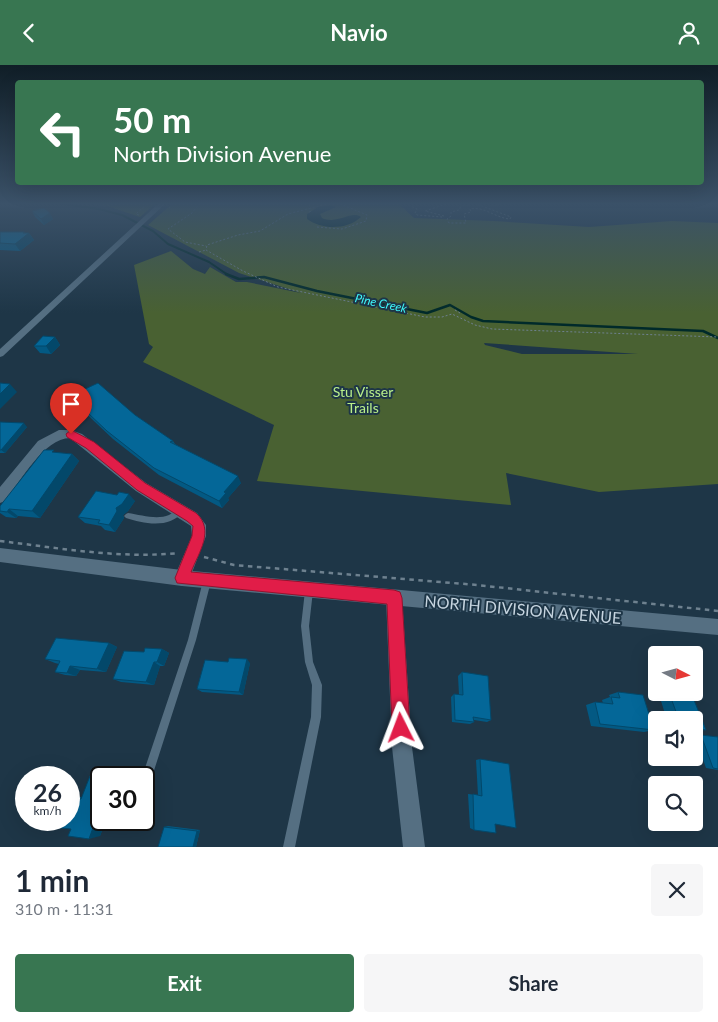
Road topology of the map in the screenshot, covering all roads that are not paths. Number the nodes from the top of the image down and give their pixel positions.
1 (125, 239) edge
2 (0, 354) edge
3 (0, 497) edge
4 (181, 510) junction
5 (128, 516) dead end
6 (0, 555) edge
7 (182, 578) junction
8 (207, 580) junction
9 (309, 589) junction
10 (394, 598) junction
11 (718, 627) edge
12 (151, 766) edge
13 (289, 847) edge
14 (414, 847) edge

1 - 2 street
3 - 4 street
4 - 5 lane
4 - 7 street
6 - 7 street, NORTH DIVISION AVENUE
7 - 8 street, NORTH DIVISION AVENUE
8 - 9 street, NORTH DIVISION AVENUE
8 - 12 lane
9 - 10 street, NORTH DIVISION AVENUE
9 - 13 lane
10 - 11 street, NORTH DIVISION AVENUE
10 - 14 street

